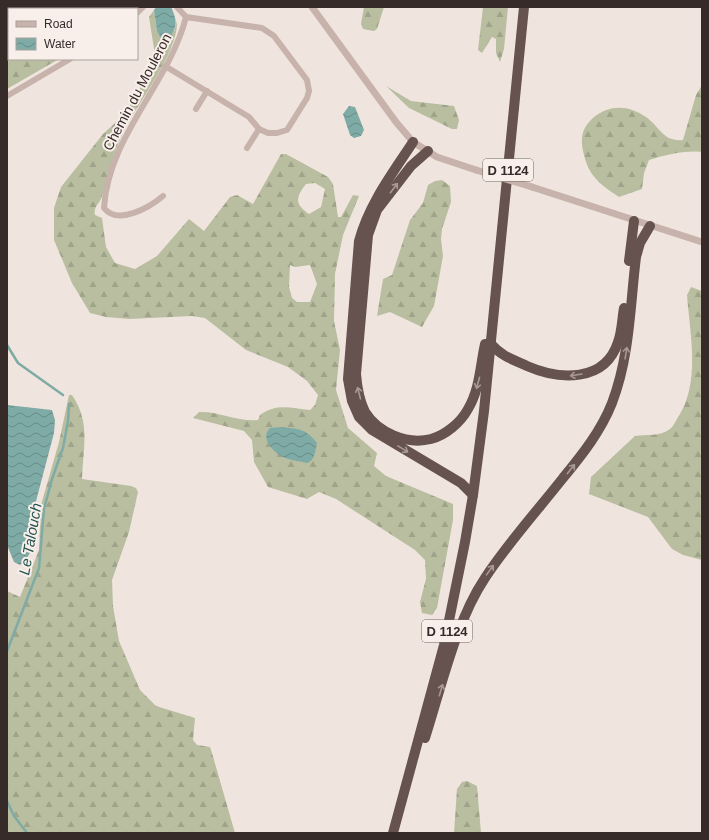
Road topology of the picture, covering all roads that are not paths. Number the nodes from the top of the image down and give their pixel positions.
1 (177, 7) edge
2 (312, 7) edge
3 (524, 7) edge
4 (186, 17) junction
5 (68, 60) edge
6 (165, 66) junction
7 (207, 91) junction
8 (7, 96) edge
9 (196, 109) dead end
10 (259, 129) junction
11 (413, 142) junction
12 (247, 148) dead end
13 (428, 151) junction
14 (163, 196) dead end
15 (634, 221) junction
16 (650, 226) junction
17 (702, 242) edge
18 (492, 332) junction
19 (491, 344) junction
20 (473, 495) junction
21 (412, 765) junction
22 (393, 833) edge

1 - 4 street
2 - 11 street
3 - 18 highway, D 1124
4 - 6 street, Chemin du Mouleron
4 - 10 street
5 - 8 street
6 - 7 street
6 - 14 street, Chemin du Mouleron
7 - 9 street
7 - 10 street
10 - 12 street
11 - 13 street
11 -> 20 highway
13 - 15 street, bridge
18 -> 13 highway
15 - 16 street
15 -> 19 highway
16 - 17 street
21 -> 16 highway
18 - 19 highway
19 - 20 highway, D 1124
20 - 21 highway, D 1124
21 - 22 highway, D 1124

